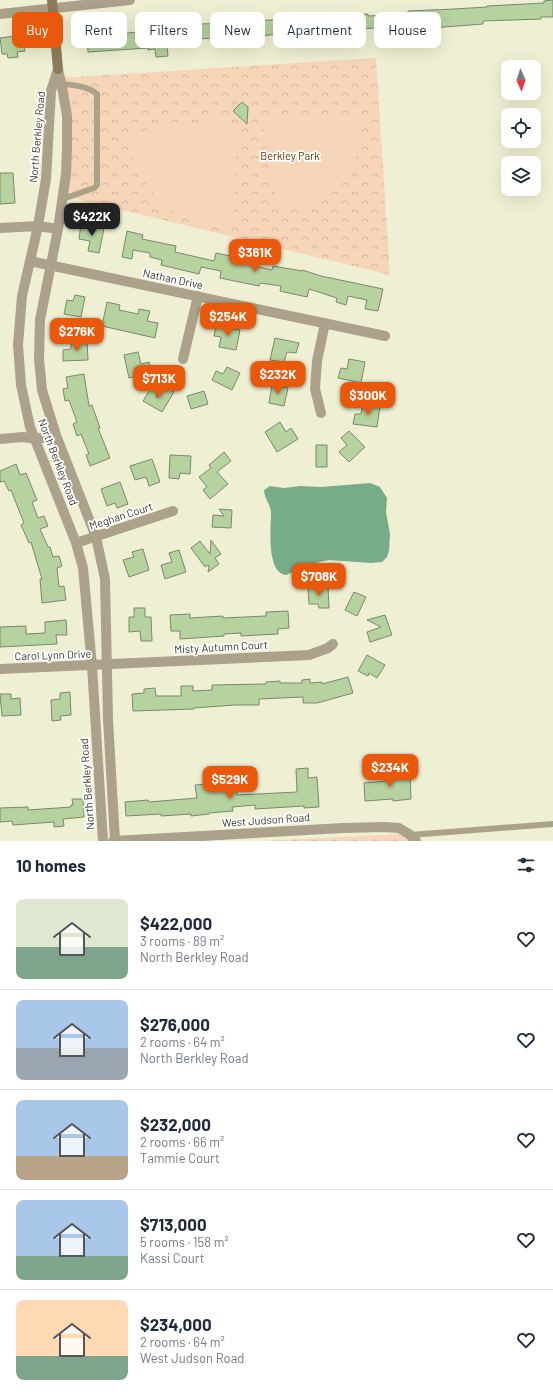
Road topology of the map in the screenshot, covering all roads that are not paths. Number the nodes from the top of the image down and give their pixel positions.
1 (130, 0) edge
2 (53, 4) edge
3 (0, 14) edge
4 (58, 69) junction
5 (62, 84) junction
6 (63, 199) junction
7 (38, 226) junction
8 (0, 228) edge
9 (58, 228) junction
10 (30, 261) junction
11 (51, 265) junction
12 (198, 296) junction
13 (325, 323) junction
14 (384, 336) dead end
15 (183, 359) dead end
16 (321, 413) dead end
17 (56, 435) junction
18 (0, 439) edge
19 (34, 439) junction
20 (173, 511) dead end
21 (96, 537) junction
22 (76, 543) junction
23 (333, 644) dead end
24 (107, 665) junction
25 (92, 666) junction
26 (0, 670) edge
27 (553, 824) edge
28 (413, 838) edge
29 (103, 841) edge
30 (114, 841) edge

1 - 2 street
2 - 3 street
2 - 4 street, North Berkley Road
4 - 5 street, North Berkley Road
4 - 7 street, North Berkley Road
5 - 6 street, North Berkley Road
5 - 6 lane
6 - 9 street, North Berkley Road
7 - 8 street
7 - 9 street
7 - 10 street, North Berkley Road
9 - 11 street, North Berkley Road
10 - 11 street, Nathan Drive
10 - 19 street, North Berkley Road
11 - 12 street, Nathan Drive
11 - 17 street, North Berkley Road
12 - 13 street, Nathan Drive
12 - 15 street
13 - 14 street, Nathan Drive
13 - 16 street
17 - 19 street
17 - 21 street, North Berkley Road
18 - 19 street
19 - 22 street, North Berkley Road
20 - 21 street, Meghan Court
21 - 22 street, Meghan Court
21 - 24 street, North Berkley Road
22 - 25 street, North Berkley Road
23 - 24 street, Misty Autumn Court
24 - 25 street, Carol Lynn Drive
24 - 30 street, North Berkley Road
25 - 26 street, Carol Lynn Drive
25 - 29 street, North Berkley Road
27 - 28 lane
28 - 30 street, West Judson Road

